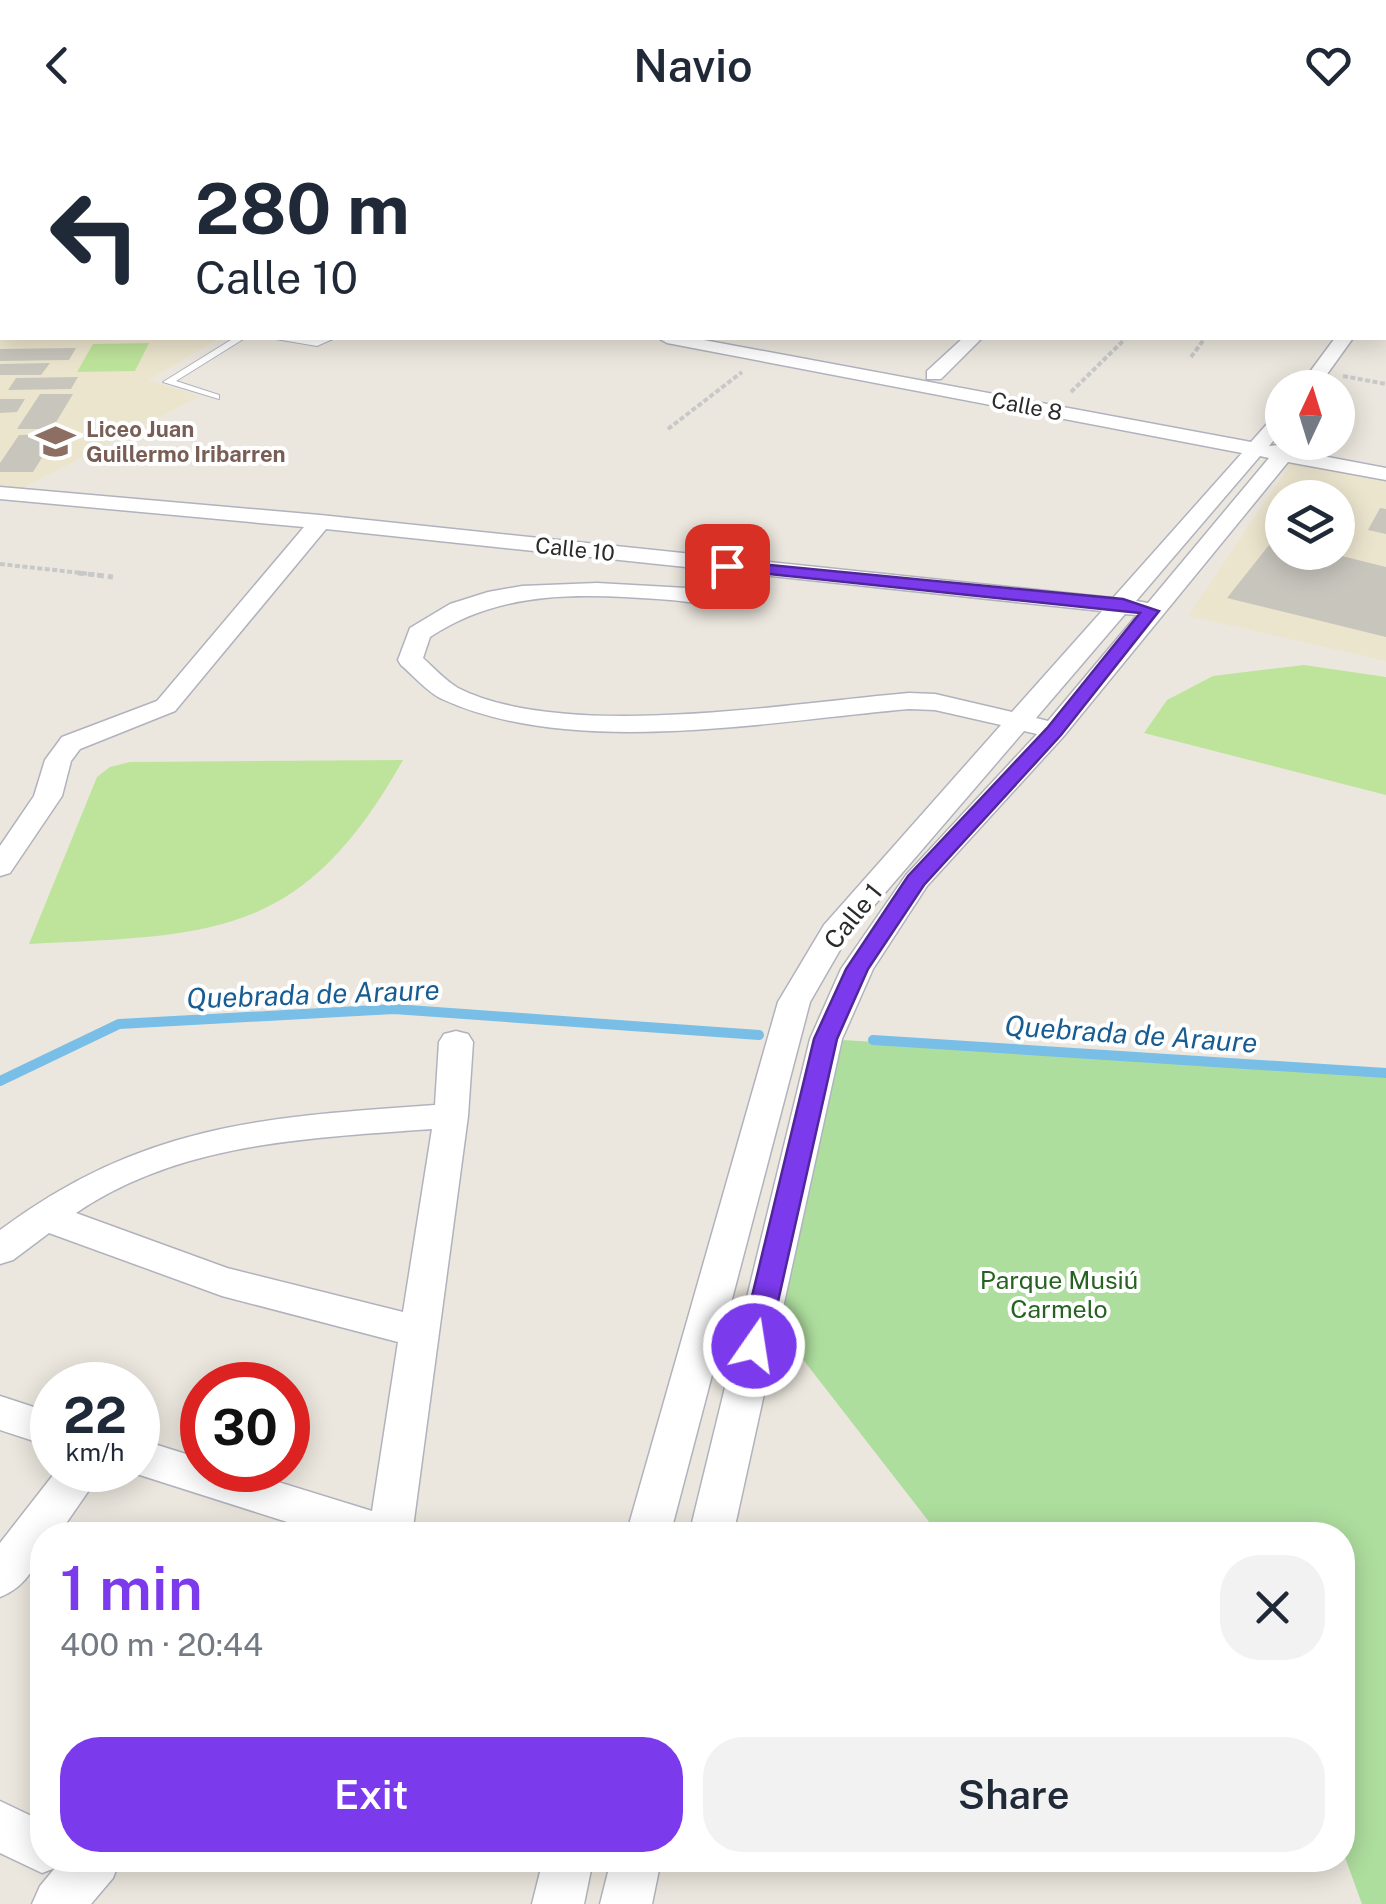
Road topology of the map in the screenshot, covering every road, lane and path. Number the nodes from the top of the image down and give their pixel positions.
1 (237, 340) edge
2 (292, 340) edge
3 (325, 340) edge
4 (678, 340) edge
5 (741, 340) edge
6 (971, 340) edge
7 (1124, 340) edge
8 (1203, 340) edge
9 (1343, 340) edge
10 (1363, 340) edge
11 (763, 356) junction
12 (1191, 356) dead end
13 (1320, 370) edge
14 (1341, 370) edge
15 (934, 375) junction
16 (1355, 382) edge
17 (1386, 384) edge
18 (214, 397) dead end
19 (1064, 400) junction
20 (668, 430) dead end
21 (1265, 438) edge
22 (1265, 439) edge
23 (1355, 454) edge
24 (1265, 459) edge
25 (1386, 459) edge
26 (1341, 460) edge
27 (1386, 474) edge
28 (0, 494) edge
29 (320, 522) junction
30 (0, 564) edge
31 (113, 576) dead end
32 (740, 598) dead end
33 (1137, 608) junction
34 (1022, 722) junction
35 (1054, 731) junction
36 (0, 867) edge
37 (456, 1042) dead end
38 (452, 1116) junction
39 (46, 1217) junction
40 (0, 1250) edge
41 (421, 1332) junction
42 (0, 1413) edge
43 (30, 1423) edge
44 (160, 1465) edge
45 (65, 1492) edge
46 (42, 1522) edge
47 (298, 1522) edge
48 (392, 1522) edge
49 (652, 1522) edge
50 (713, 1522) edge
51 (30, 1538) edge
52 (0, 1577) edge
53 (0, 1826) edge
54 (30, 1842) edge
55 (565, 1872) edge
56 (633, 1872) edge
57 (558, 1904) edge
58 (626, 1904) edge

1 - 18 lane
2 - 3 lane
4 - 11 street, Calle 8
5 - 15 street, Calle 8
6 - 15 street
7 - 19 path
8 - 12 path
9 - 13 street
10 - 14 street
11 - 20 path
11 - 22 street, Calle 8
15 - 19 street, Calle 8
16 - 17 path
19 - 21 street, Calle 8
23 - 25 street, Calle 8
24 - 33 street, Calle 1
26 - 27 street, Calle 8
28 - 29 street, Calle 10
29 - 33 street, Calle 10
29 - 36 street
30 - 31 path
32 - 34 street
33 - 34 street, Calle 1
33 - 35 street, Calle 1
34 - 35 street
34 - 49 street, Calle 1
35 - 50 street, Calle 1
37 - 38 street
38 - 39 street
38 - 41 street
39 - 40 street
39 - 41 street
41 - 48 street
42 - 43 street
44 - 47 street
45 - 46 street
51 - 52 street
53 - 54 street
55 - 57 street
56 - 58 street

